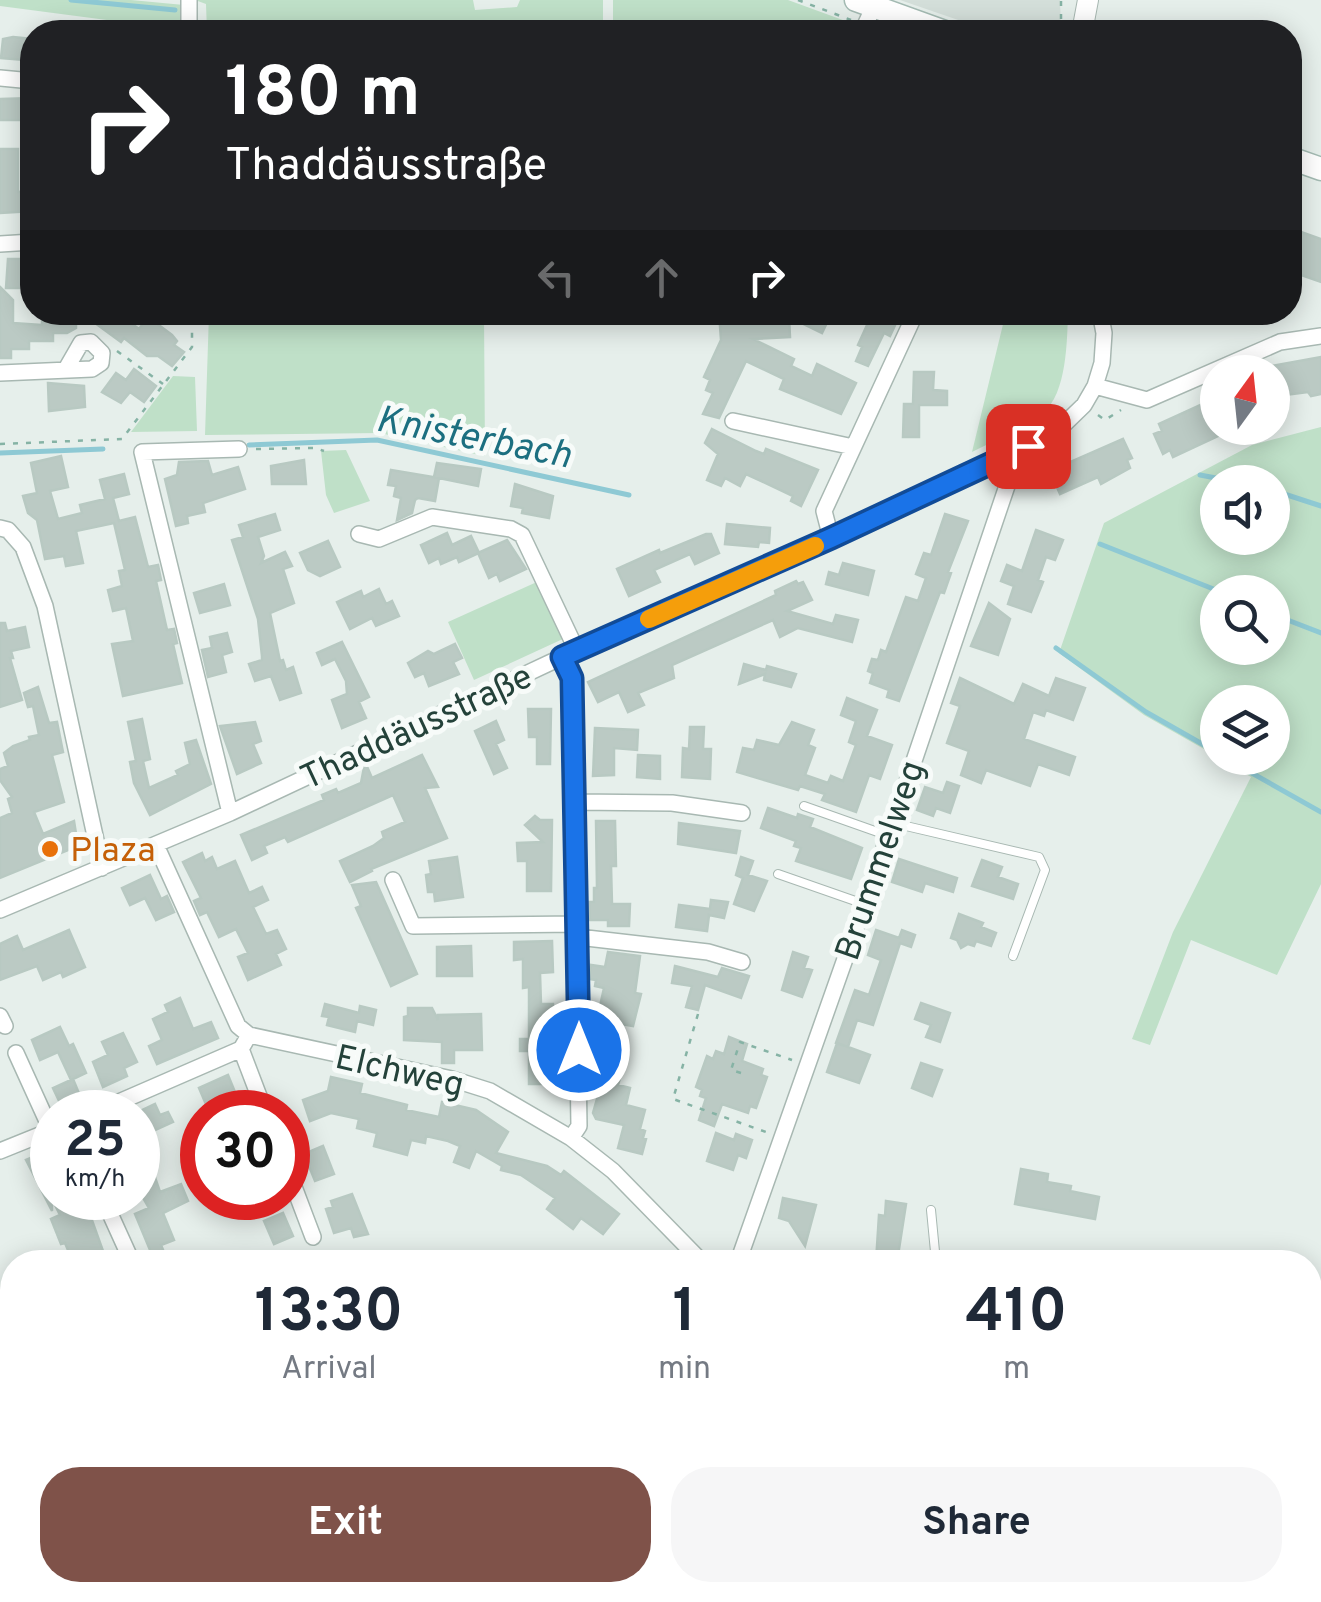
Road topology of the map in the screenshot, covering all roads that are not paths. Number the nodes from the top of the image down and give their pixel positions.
1 (910, 325) edge
2 (1102, 325) edge
3 (1321, 336) edge
4 (66, 370) junction
5 (0, 373) edge
6 (1095, 386) junction
7 (733, 420) dead end
8 (853, 448) junction
9 (239, 449) road end
10 (1003, 457) junction
11 (0, 528) edge
12 (358, 534) dead end
13 (831, 538) junction
14 (570, 654) junction
15 (574, 802) junction
16 (804, 806) dead end
17 (230, 813) junction
18 (742, 813) dead end
19 (891, 829) junction
20 (156, 845) junction
21 (102, 868) junction
22 (778, 874) dead end
23 (393, 880) dead end
24 (864, 904) junction
25 (0, 910) edge
26 (578, 930) junction
27 (1012, 956) dead end
28 (742, 962) dead end
29 (245, 1042) junction
30 (16, 1052) dead end
31 (34, 1090) edge
32 (143, 1090) edge
33 (259, 1090) edge
34 (572, 1138) junction
35 (30, 1139) edge
36 (0, 1151) edge
37 (931, 1210) dead end
38 (114, 1220) edge
39 (307, 1220) edge
40 (313, 1237) dead end
41 (127, 1250) edge
42 (690, 1250) edge
43 (742, 1250) edge
44 (935, 1250) edge

1 - 8 street
2 - 6 street, Thaddäusstraße
3 - 6 street
4 - 4 street
4 - 5 street
6 - 10 street, Thaddäusstraße
7 - 8 street
8 - 13 street
9 - 17 street
10 - 13 street, Thaddäusstraße
10 - 19 street, Brummelweg
11 - 21 street
12 - 14 street
13 - 14 street, Thaddäusstraße
14 - 15 street
14 - 17 street, Thaddäusstraße
15 - 18 street
15 - 26 street
16 - 19 lane
17 - 20 street, Thaddäusstraße
19 - 24 street, Brummelweg
19 - 27 lane
20 - 21 street, Thaddäusstraße
20 - 29 street
21 - 25 street, Thaddäusstraße
22 - 24 lane
23 - 26 street
24 - 43 street, Brummelweg
26 - 28 street
26 - 34 street
29 - 32 street
29 - 33 street
29 - 34 street, Elchweg
30 - 31 street
34 - 42 street, Elchweg
35 - 36 street
37 - 44 lane
38 - 41 street
39 - 40 street

